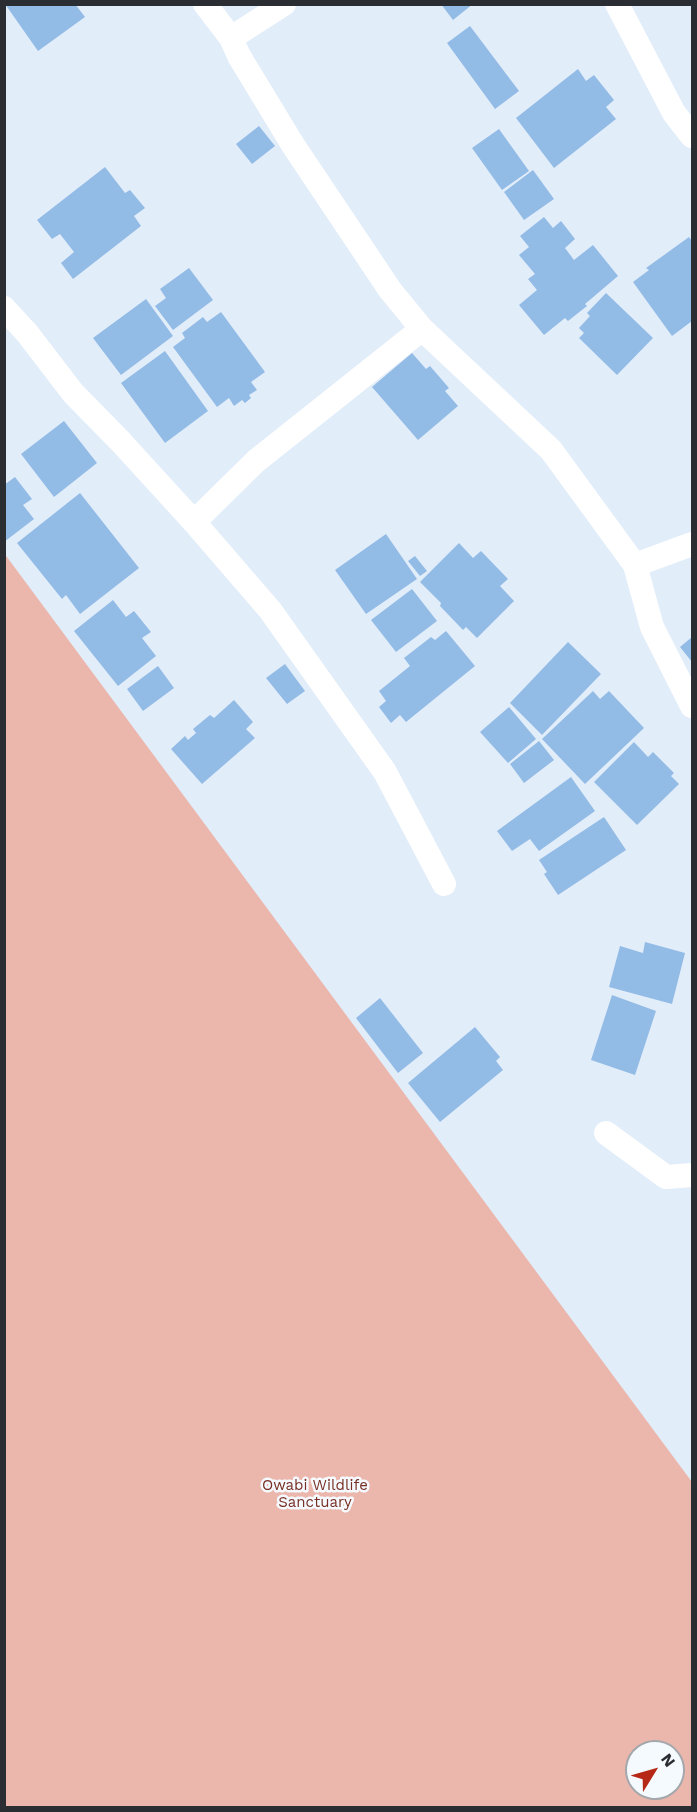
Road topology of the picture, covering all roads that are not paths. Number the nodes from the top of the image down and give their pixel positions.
1 (205, 4) edge
2 (284, 4) edge
3 (617, 4) edge
4 (231, 38) junction
5 (693, 136) edge
6 (4, 308) edge
7 (422, 329) junction
8 (194, 522) junction
9 (693, 544) edge
10 (635, 565) junction
11 (693, 706) edge
12 (444, 884) dead end
13 (606, 1133) dead end
14 (693, 1175) edge

1 - 4 street
2 - 4 street
3 - 5 street
4 - 7 street
6 - 8 street
7 - 8 street
7 - 10 street
8 - 12 street
9 - 10 street
10 - 11 street
13 - 14 street

